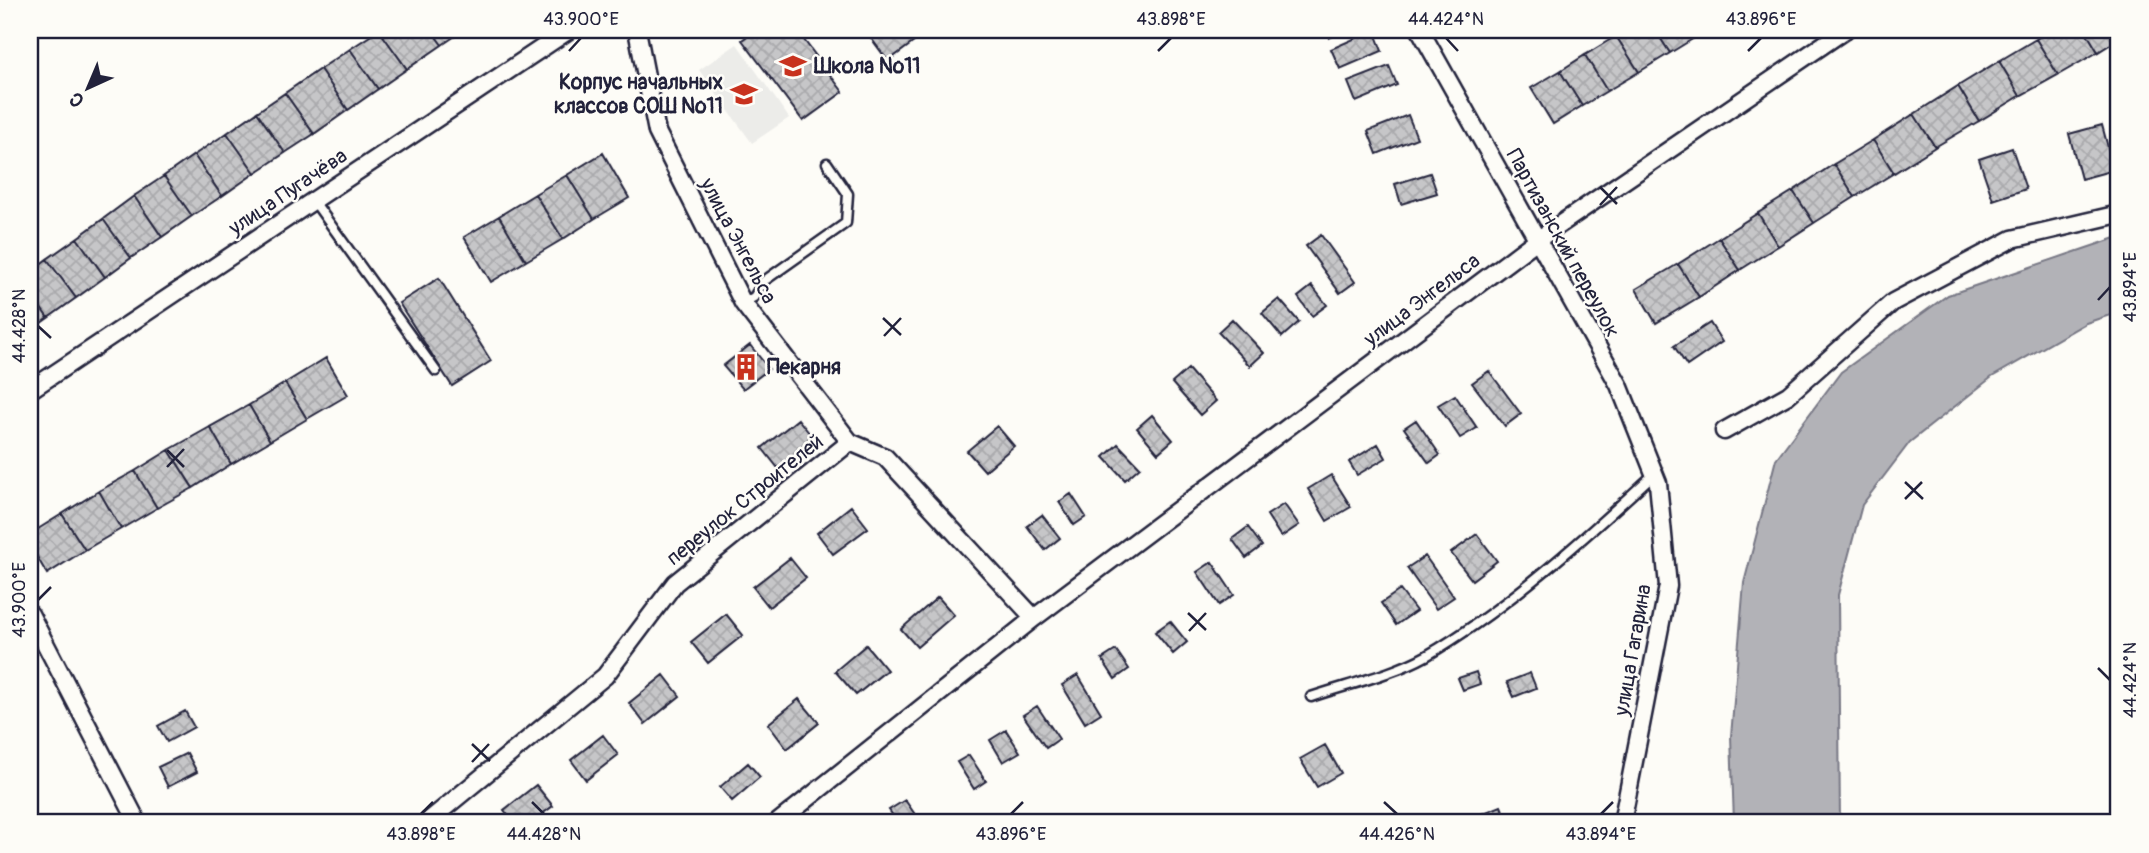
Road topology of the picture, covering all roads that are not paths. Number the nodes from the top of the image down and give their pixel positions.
1 (569, 30) edge
2 (637, 30) edge
3 (1420, 30) edge
4 (1845, 30) edge
5 (827, 163) dead end
6 (313, 200) junction
7 (2119, 214) edge
8 (1537, 240) junction
9 (743, 303) junction
10 (436, 371) dead end
11 (30, 390) edge
12 (1724, 431) dead end
13 (850, 442) junction
14 (1657, 478) junction
15 (30, 614) edge
16 (1034, 618) junction
17 (1311, 697) dead end
18 (138, 823) edge
19 (426, 823) edge
20 (777, 823) edge
21 (1622, 823) edge

1 - 6 street, улица Пугачёва
2 - 9 street, улица Энгельса
3 - 8 street, Партизанский переулок
4 - 8 street, улица Энгельса
5 - 9 lane
6 - 10 lane
6 - 11 street, улица Пугачёва
7 - 12 street
8 - 14 street, Партизанский переулок
8 - 16 street, улица Энгельса
9 - 13 street, улица Энгельса
13 - 16 street, улица Энгельса
13 - 19 street, переулок Строителей
14 - 17 lane
14 - 21 street, улица Гагарина
15 - 18 street
16 - 20 street, улица Энгельса

